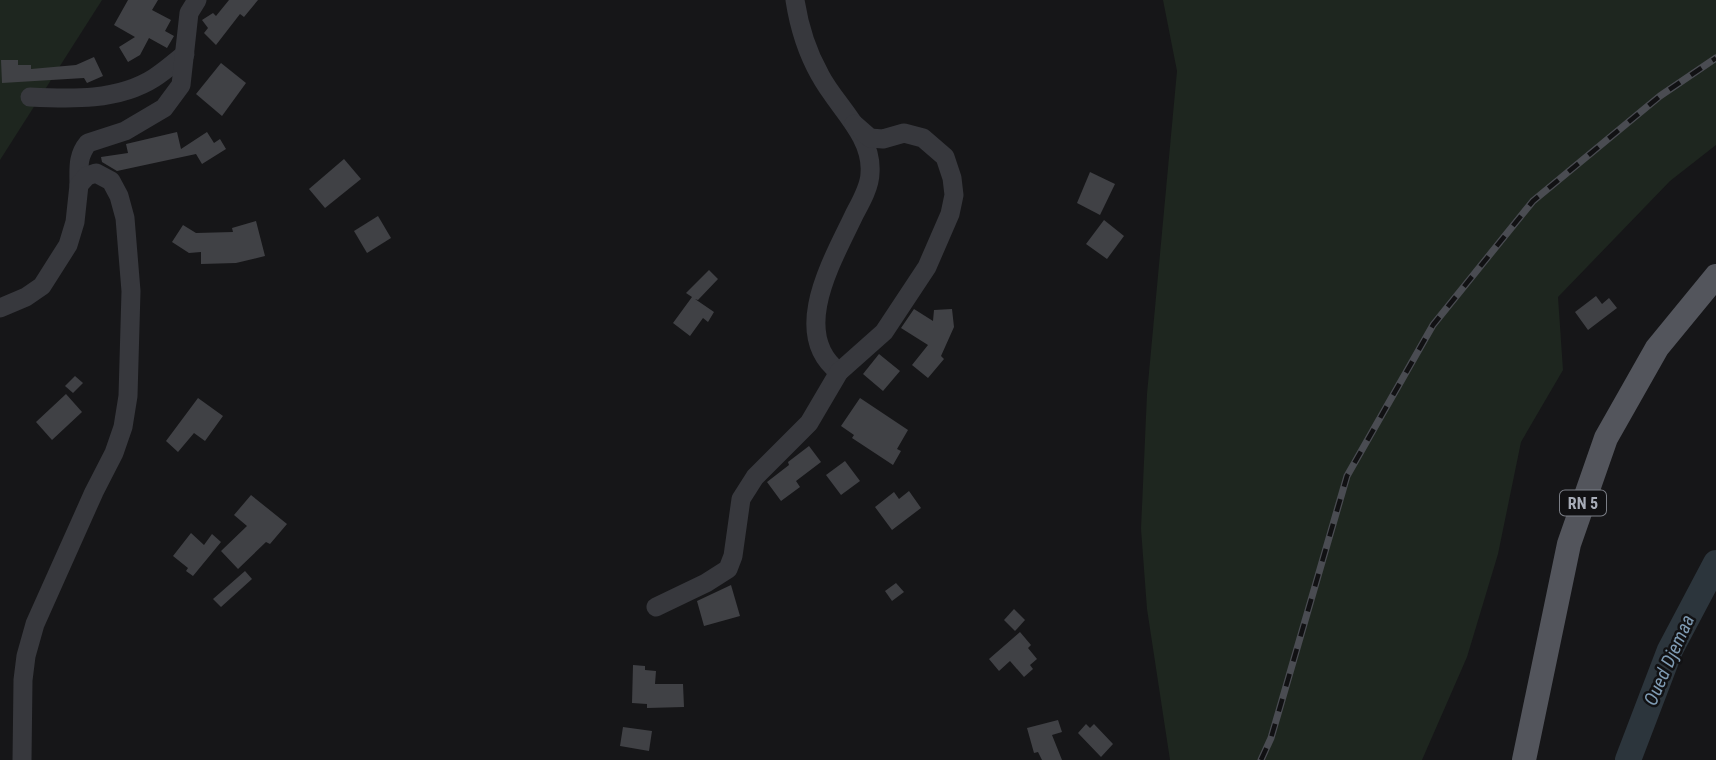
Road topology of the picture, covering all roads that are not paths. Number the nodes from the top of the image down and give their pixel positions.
1 (197, 0) edge
2 (795, 0) edge
3 (185, 54) junction
4 (30, 97) dead end
5 (854, 124) junction
6 (79, 185) junction
7 (1716, 276) edge
8 (0, 308) edge
9 (839, 372) junction
10 (656, 607) dead end
11 (22, 760) edge
12 (1524, 760) edge

1 - 3 street
2 - 5 street
3 - 4 street
3 - 6 street
5 - 9 street
5 - 9 street
6 - 8 street
6 - 11 street
7 - 12 main road, RN 5
9 - 10 street

